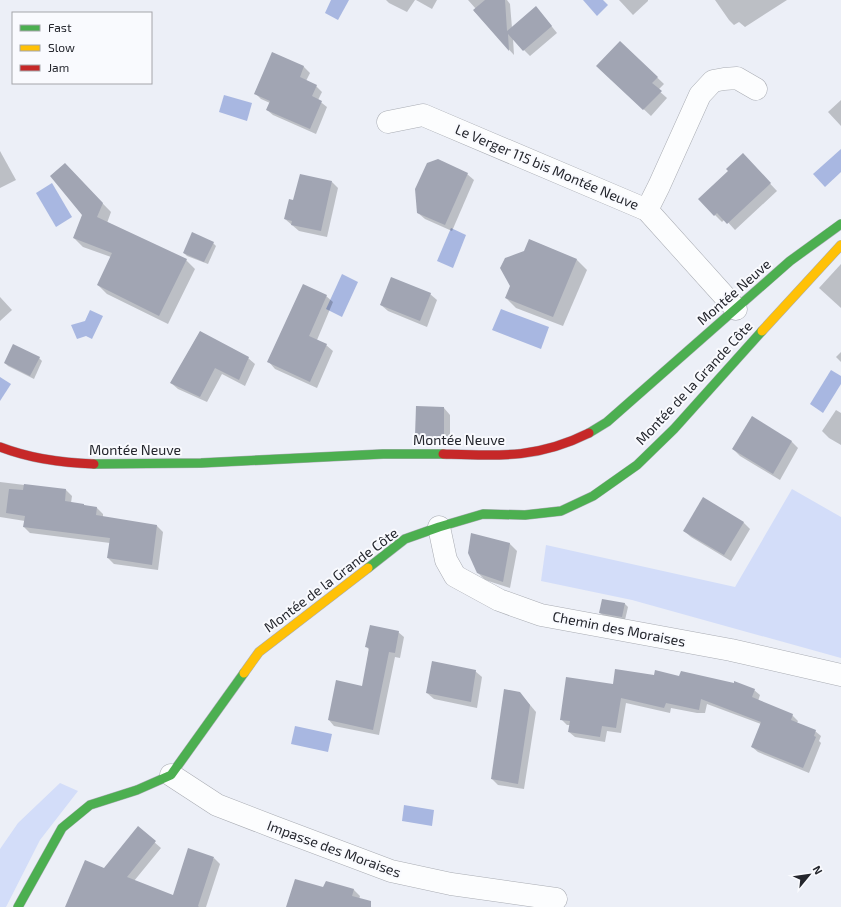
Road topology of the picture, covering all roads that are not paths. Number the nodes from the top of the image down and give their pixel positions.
1 (756, 90) dead end
2 (388, 122) dead end
3 (647, 210) junction
4 (841, 224) edge
5 (841, 245) edge
6 (736, 309) junction
7 (0, 447) edge
8 (431, 530) junction
9 (841, 675) edge
10 (171, 775) junction
11 (556, 899) dead end
12 (18, 907) edge

1 - 3 street
2 - 3 street, Le Verger 115 bis Montée Neuve
3 - 6 street, Le Verger 115 bis Montée Neuve
4 - 6 street, Montée Neuve
5 - 8 street, Montée de la Grande Côte
6 - 7 street, Montée Neuve
8 - 9 street, Chemin des Moraises
8 - 10 street, Montée de la Grande Côte
10 - 11 street, Impasse des Moraises
10 - 12 street

